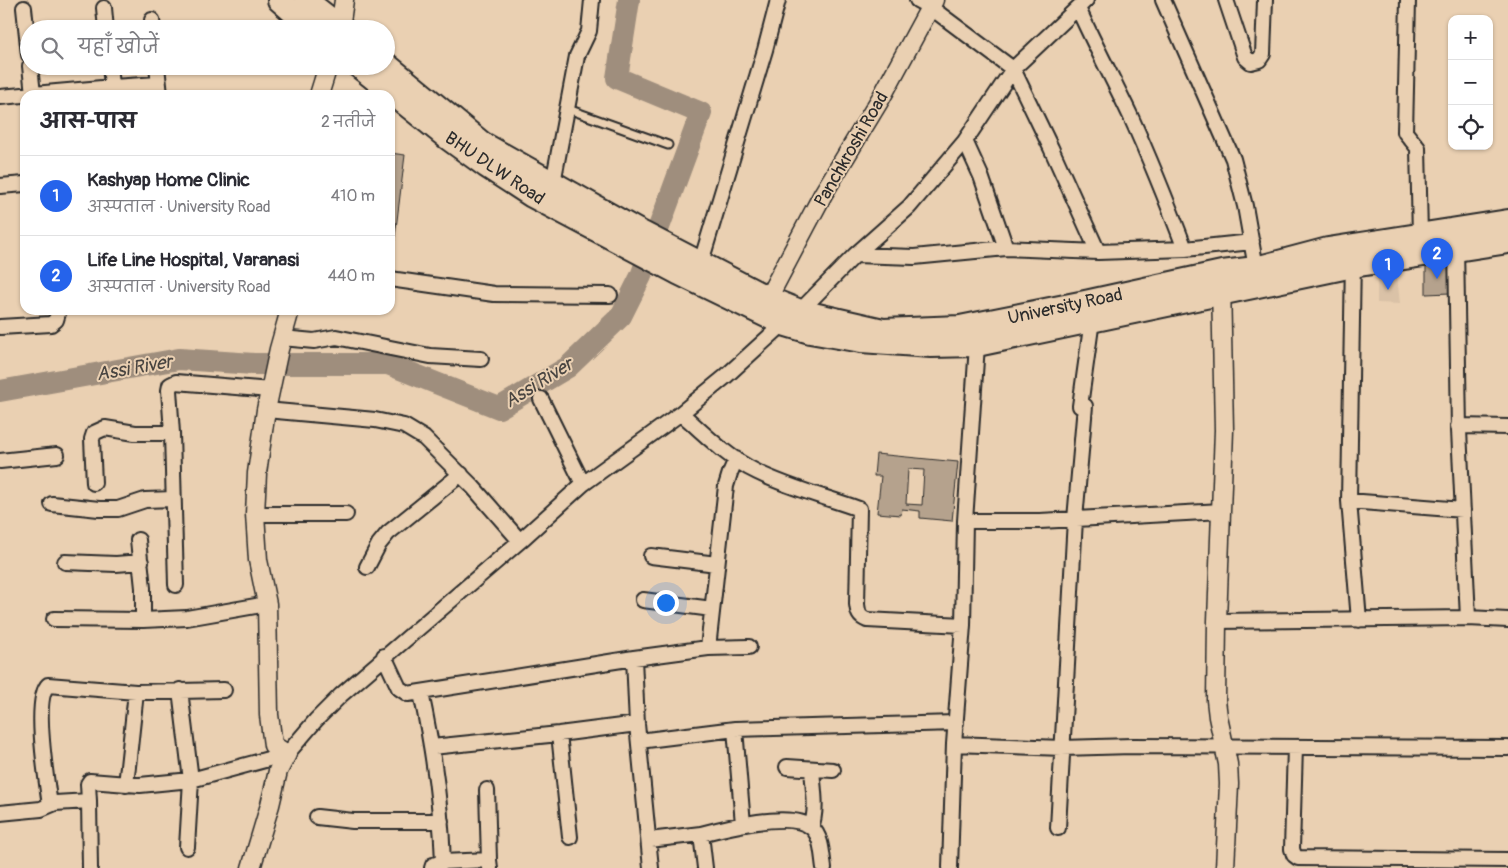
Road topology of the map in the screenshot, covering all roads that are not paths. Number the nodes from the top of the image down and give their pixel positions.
1 (279, 0) edge
2 (306, 0) edge
3 (344, 0) edge
4 (592, 0) edge
5 (778, 0) edge
6 (1163, 0) edge
7 (1226, 0) edge
8 (1265, 0) edge
9 (1408, 0) edge
10 (927, 2) edge
11 (1082, 4) edge
12 (24, 8) dead end
13 (104, 8) dead end
14 (25, 20) edge
15 (105, 20) edge
16 (302, 20) edge
17 (332, 20) edge
18 (343, 20) edge
19 (1012, 69) junction
20 (395, 71) edge
21 (31, 75) edge
22 (111, 75) edge
23 (158, 75) edge
24 (325, 75) edge
25 (369, 75) edge
26 (33, 90) edge
27 (113, 90) edge
28 (159, 90) edge
29 (320, 90) edge
30 (388, 90) edge
31 (20, 95) edge
32 (395, 96) edge
33 (0, 97) edge
34 (568, 109) junction
35 (965, 141) junction
36 (668, 145) dead end
37 (553, 183) junction
38 (20, 184) edge
39 (0, 186) edge
40 (1508, 221) edge
41 (637, 230) joint
42 (1420, 235) junction
43 (1456, 239) junction
44 (1252, 242) junction
45 (1508, 242) edge
46 (1006, 248) junction
47 (1185, 249) junction
48 (1098, 252) junction
49 (855, 255) junction
50 (1353, 255) junction
51 (687, 262) junction
52 (1256, 268) junction
53 (395, 281) edge
54 (1221, 282) junction
55 (610, 296) dead end
56 (768, 298) junction
57 (58, 315) edge
58 (288, 315) edge
59 (792, 317) junction
60 (1092, 320) junction
61 (0, 327) edge
62 (280, 343) junction
63 (977, 345) junction
64 (481, 359) dead end
65 (272, 383) junction
66 (541, 399) dead end
67 (266, 410) junction
68 (681, 413) junction
69 (1458, 426) junction
70 (1508, 427) edge
71 (172, 433) junction
72 (58, 455) dead end
73 (736, 459) junction
74 (0, 461) edge
75 (461, 474) junction
76 (94, 483) dead end
77 (583, 484) junction
78 (173, 499) junction
79 (1349, 501) junction
80 (52, 504) dead end
81 (1463, 510) junction
82 (1222, 511) junction
83 (255, 514) junction
84 (346, 514) dead end
85 (1075, 519) junction
86 (965, 521) junction
87 (138, 540) dead end
88 (520, 541) junction
89 (651, 556) dead end
90 (65, 562) dead end
91 (141, 562) junction
92 (717, 564) junction
93 (367, 567) dead end
94 (176, 585) dead end
95 (643, 600) dead end
96 (267, 604) junction
97 (712, 609) junction
98 (1468, 618) junction
99 (54, 619) dead end
100 (143, 620) junction
101 (1360, 620) junction
102 (1508, 620) edge
103 (1217, 621) junction
104 (963, 625) junction
105 (749, 647) dead end
106 (708, 648) junction
107 (384, 656) junction
108 (634, 658) junction
109 (180, 690) junction
110 (224, 690) dead end
111 (136, 692) junction
112 (421, 693) junction
113 (956, 723) junction
114 (638, 724) junction
115 (735, 729) junction
116 (559, 734) junction
117 (639, 741) junction
118 (954, 744) junction
119 (1225, 746) junction
120 (432, 747) junction
121 (1295, 747) junction
122 (1062, 748) junction
123 (1508, 748) edge
124 (287, 754) junction
125 (787, 767) dead end
126 (812, 769) junction
127 (832, 770) dead end
128 (191, 780) junction
129 (126, 785) junction
130 (487, 790) dead end
131 (89, 801) junction
132 (50, 805) junction
133 (0, 813) edge
134 (317, 817) dead end
135 (441, 822) junction
136 (743, 824) junction
137 (811, 827) junction
138 (1058, 828) dead end
139 (701, 834) junction
140 (570, 838) dead end
141 (648, 840) junction
142 (188, 847) dead end
143 (1508, 860) edge
144 (490, 864) edge
145 (1323, 864) edge
146 (438, 865) edge
147 (90, 868) edge
148 (251, 868) edge
149 (650, 868) edge
150 (705, 868) edge
151 (824, 868) edge
152 (950, 868) edge
153 (1225, 868) edge

1 - 16 main road
2 - 17 main road
3 - 18 street
4 - 34 street
5 - 51 street
6 - 44 street
7 - 8 street
9 - 42 street
10 - 19 street
10 - 56 street, Panchkroshi Road
11 - 19 street
11 - 47 street
12 - 14 street
13 - 15 street
19 - 35 street
19 - 48 street
20 - 37 main road, BHU DLW Road
21 - 26 street
22 - 27 street
23 - 28 street
24 - 29 street
25 - 30 main road, BHU DLW Road
31 - 33 street
32 - 51 main road, BHU DLW Road
34 - 36 lane
34 - 37 street
35 - 46 street
35 - 49 street
37 - 41 main road, BHU DLW Road
38 - 39 street
40 - 43 main road, University Road
41 - 51 main road, University Road
42 - 43 main road, University Road
42 - 50 main road, University Road
43 - 45 main road
43 - 50 main road
43 - 69 street
44 - 47 street
44 - 52 street
46 - 48 street
46 - 49 street
47 - 48 street
49 - 59 street
50 - 52 main road, University Road
50 - 54 main road
50 - 79 street
51 - 56 main road, University Road
51 - 59 main road
52 - 54 main road, University Road
53 - 55 street
54 - 59 main road, University Road
54 - 60 main road
54 - 82 street
56 - 59 main road, University Road
57 - 61 street
58 - 62 street
59 - 63 main road
59 - 68 street
60 - 63 main road
60 - 85 street
62 - 64 street
62 - 65 street
63 - 86 street
65 - 67 street
65 - 71 street
66 - 77 street
67 - 75 street
67 - 83 street
68 - 73 street
68 - 77 street
69 - 70 street
69 - 81 street
71 - 76 street
71 - 78 street
72 - 74 street
73 - 92 street
73 - 104 street
75 - 88 street
75 - 93 street
77 - 88 street
78 - 80 street
78 - 94 street
79 - 81 street
79 - 101 street
81 - 98 street
82 - 85 street
82 - 103 street
83 - 84 street
83 - 96 street
85 - 86 street
85 - 122 street
86 - 104 street
87 - 91 street
88 - 107 street
89 - 92 street
90 - 91 street
91 - 100 street
92 - 97 street
95 - 97 street
96 - 100 street
96 - 124 street
97 - 106 street
98 - 101 street
98 - 102 street
99 - 100 street
101 - 103 street
103 - 119 street
104 - 113 street
105 - 106 street
106 - 108 street
107 - 112 street
107 - 124 street
108 - 112 street
108 - 114 street
109 - 110 street
109 - 111 street
109 - 128 street
111 - 129 street
111 - 132 street
112 - 120 street
113 - 115 street
113 - 118 street
114 - 116 street
114 - 117 street
115 - 117 street
115 - 136 street
116 - 120 street
116 - 140 street
117 - 141 street
118 - 122 street
118 - 152 street
119 - 121 street
119 - 122 street
119 - 153 street
120 - 135 street
121 - 123 street
121 - 145 street
122 - 138 street
124 - 128 street
124 - 148 street
125 - 126 street
126 - 127 street
126 - 137 street
128 - 129 street
128 - 142 street
129 - 131 street
130 - 144 street
131 - 132 street
131 - 147 street
132 - 133 street
134 - 135 street
135 - 146 street
136 - 137 street
136 - 139 street
137 - 151 street
139 - 141 street
139 - 150 street
141 - 149 street
143 - 145 street
144 - 146 street

